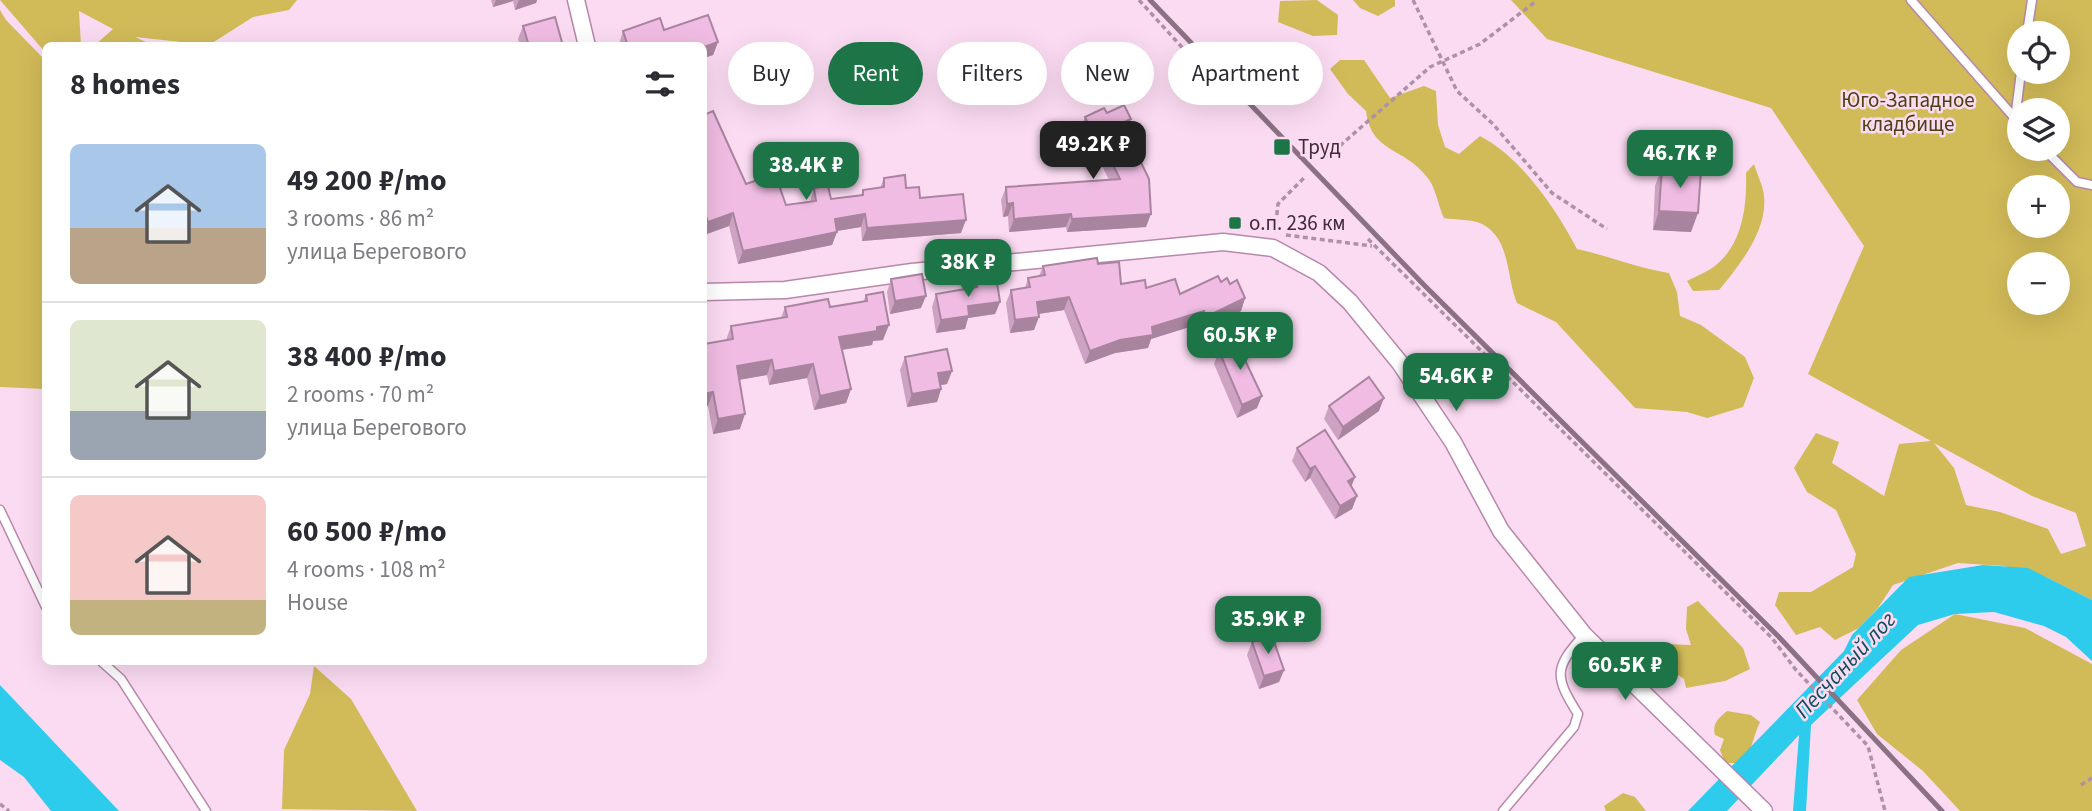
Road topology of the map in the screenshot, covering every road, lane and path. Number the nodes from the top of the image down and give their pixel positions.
1 (576, 0) edge
2 (1139, 0) edge
3 (1413, 0) edge
4 (1911, 0) edge
5 (2032, 0) edge
6 (1535, 2) dead end
7 (2029, 21) edge
8 (586, 42) edge
9 (1177, 42) edge
10 (1441, 60) junction
11 (2007, 110) edge
12 (1327, 157) dead end
13 (2056, 161) edge
14 (1307, 176) dead end
15 (2092, 185) edge
16 (1607, 229) dead end
17 (1368, 239) dead end
18 (1274, 241) junction
19 (1374, 246) junction
20 (707, 292) edge
21 (0, 510) edge
22 (42, 599) edge
23 (1584, 635) junction
24 (105, 665) edge
25 (2092, 778) edge
26 (2081, 785) dead end
27 (0, 804) edge
28 (9, 811) edge
29 (206, 811) edge
30 (1503, 811) edge
31 (1764, 811) edge
32 (1885, 811) edge

1 - 8 street
2 - 9 path
3 - 10 path
4 - 11 lane
5 - 7 lane
6 - 10 path
10 - 12 path
10 - 16 path
13 - 15 lane
14 - 18 path
17 - 19 path
18 - 19 path
18 - 20 street
18 - 23 street
19 - 32 path
21 - 22 lane
23 - 30 lane
23 - 31 street
24 - 29 lane
25 - 26 path
27 - 28 path

